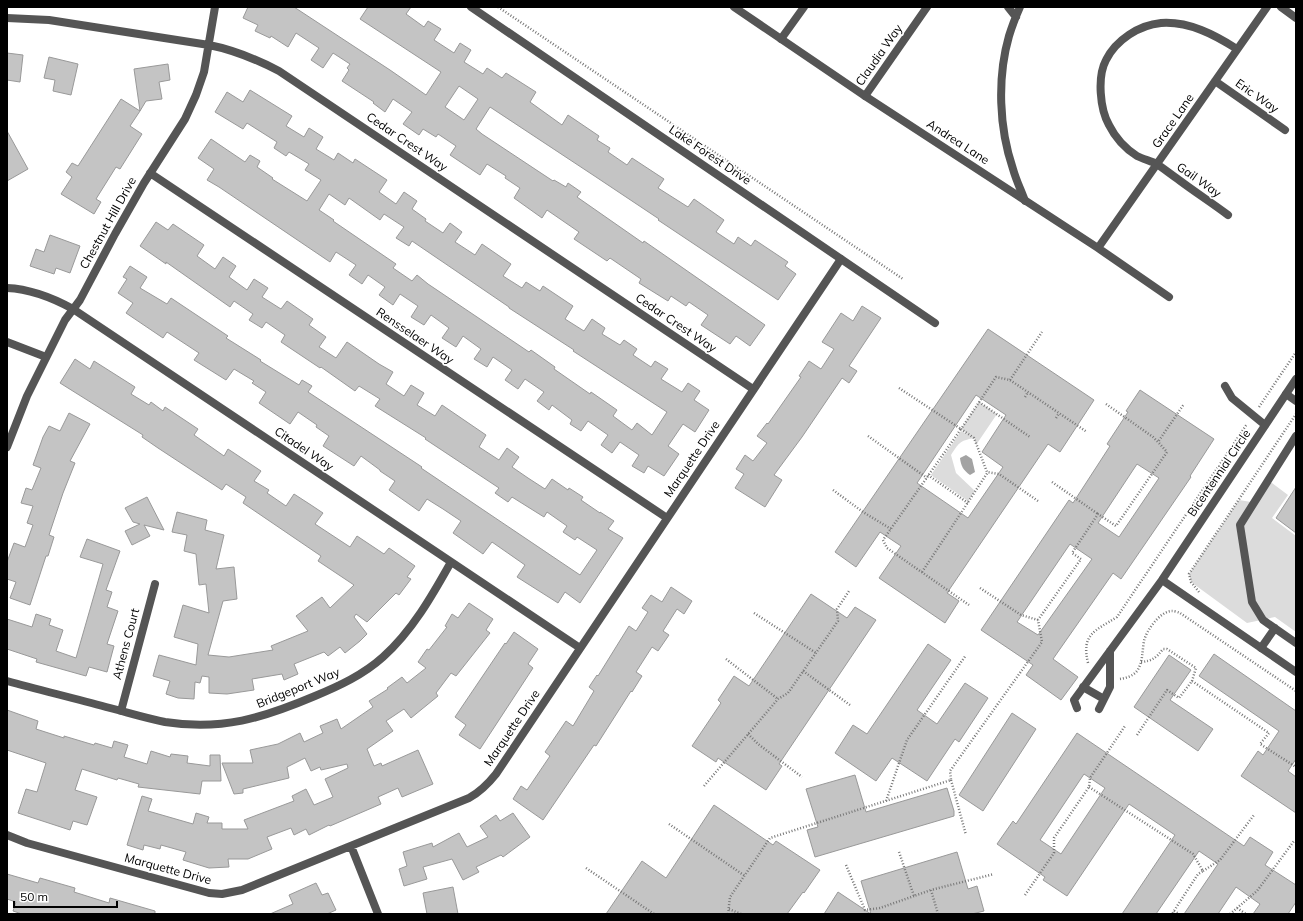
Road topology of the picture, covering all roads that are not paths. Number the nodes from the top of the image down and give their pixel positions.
1 (215, 7) edge
2 (472, 7) edge
3 (734, 7) edge
4 (804, 7) edge
5 (927, 7) edge
6 (1008, 7) edge
7 (1020, 7) edge
8 (1267, 7) edge
9 (1281, 7) edge
10 (1016, 17) junction
11 (7, 18) edge
12 (1296, 18) edge
13 (781, 39) junction
14 (209, 45) junction
15 (1237, 50) junction
16 (1215, 81) junction
17 (865, 96) junction
18 (1285, 130) dead end
19 (1157, 164) junction
20 (150, 173) junction
21 (1025, 201) junction
22 (1228, 215) dead end
23 (1098, 248) junction
24 (840, 259) junction
25 (7, 288) edge
26 (1169, 297) dead end
27 (73, 309) junction
28 (935, 323) dead end
29 (8, 344) edge
30 (46, 357) junction
31 (1296, 379) edge
32 (1225, 386) dead end
33 (753, 389) junction
34 (1286, 394) junction
35 (1296, 401) edge
36 (1265, 425) junction
37 (1296, 436) edge
38 (7, 446) edge
39 (667, 518) junction
40 (451, 562) junction
41 (1162, 580) junction
42 (155, 584) dead end
43 (1275, 628) junction
44 (1296, 643) edge
45 (580, 648) junction
46 (1261, 648) junction
47 (1110, 651) junction
48 (1296, 672) edge
49 (7, 681) edge
50 (1083, 687) junction
51 (1104, 699) junction
52 (1077, 708) dead end
53 (1099, 708) dead end
54 (121, 711) junction
55 (7, 835) edge
56 (351, 846) junction
57 (378, 914) edge

1 - 14 street, Chestnut Hill Drive
2 - 24 street, Lake Forest Drive
3 - 13 street, Andrea Lane
4 - 13 street
5 - 17 street, Claudia Way
6 - 10 street
7 - 10 street
8 - 15 street, Grace Lane
9 - 12 street
10 - 21 street
11 - 14 street, Cedar Crest Way
13 - 17 street, Andrea Lane
14 - 20 street, Chestnut Hill Drive
14 - 33 street, Cedar Crest Way
15 - 16 street, Grace Lane
15 - 19 street, Gail Way
16 - 18 street, Eric Way
16 - 19 street, Grace Lane
17 - 21 street, Andrea Lane
19 - 22 street, Gail Way
19 - 23 street, Grace Lane
20 - 27 street, Chestnut Hill Drive
20 - 39 street, Rensselaer Way
21 - 23 street, Andrea Lane
23 - 26 street, Andrea Lane
24 - 28 street, Lake Forest Drive
24 - 33 street, Marquette Drive
25 - 27 street, Citadel Way
27 - 30 street, Chestnut Hill Drive
27 - 40 street, Citadel Way
29 - 30 street
30 - 38 street, Chestnut Hill Drive
31 - 34 street, Bicentennial Circle
32 - 36 street
33 - 39 street, Marquette Drive
34 - 35 street
34 - 36 street, Bicentennial Circle
36 - 41 street, Bicentennial Circle
37 - 43 street
39 - 45 street, Marquette Drive
40 - 45 street, Citadel Way
40 - 54 street, Bridgeport Way
41 - 46 street
41 - 47 street, Bicentennial Circle
42 - 54 street, Athens Court
43 - 44 street
43 - 46 street
45 - 56 street, Marquette Drive
46 - 48 street
47 - 50 street, Bicentennial Circle
47 - 51 street
49 - 54 street, Bridgeport Way
50 - 51 street
50 - 52 street, Bicentennial Circle
51 - 53 street
55 - 56 street, Marquette Drive
56 - 57 street

